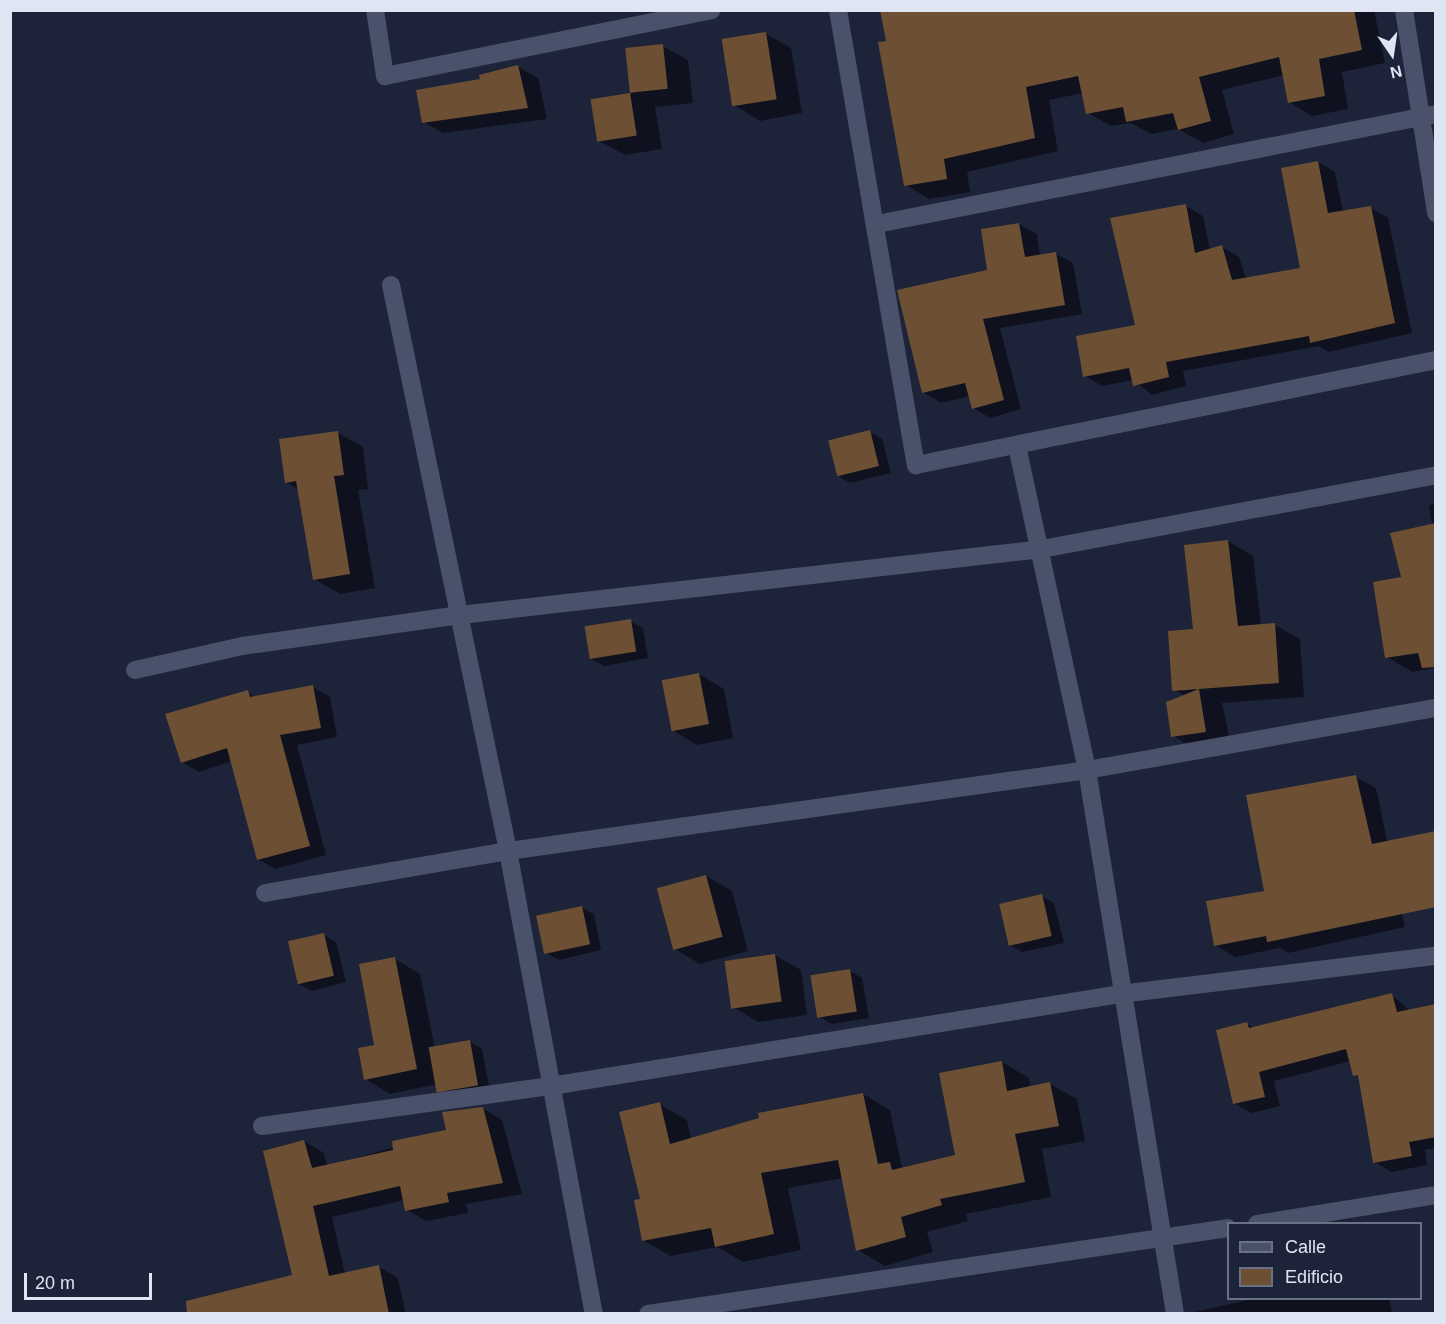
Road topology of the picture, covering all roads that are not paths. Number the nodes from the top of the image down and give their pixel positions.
1 (375, 10) edge
2 (711, 10) edge
3 (838, 10) edge
4 (1404, 10) edge
5 (1428, 116) edge
6 (1436, 213) edge
7 (877, 224) junction
8 (391, 285) dead end
9 (1436, 360) edge
10 (1017, 447) junction
11 (1436, 475) edge
12 (1042, 549) junction
13 (460, 615) junction
14 (135, 670) dead end
15 (1436, 708) edge
16 (1087, 770) junction
17 (508, 851) junction
18 (265, 893) dead end
19 (1436, 956) edge
20 (1120, 994) junction
21 (551, 1086) junction
22 (262, 1126) dead end
23 (1436, 1195) edge
24 (1269, 1222) edge
25 (1227, 1228) edge
26 (1161, 1239) junction
27 (594, 1314) edge
28 (648, 1314) edge
29 (1175, 1314) edge

1 - 2 street
3 - 7 street
4 - 5 street
5 - 6 street
5 - 7 street
7 - 10 street
8 - 13 street
9 - 10 street
10 - 12 street
11 - 12 street
12 - 13 street
12 - 16 street
13 - 14 street
13 - 17 street
15 - 16 street
16 - 17 street
16 - 20 street
17 - 18 street
17 - 21 street
19 - 20 street
20 - 21 street
20 - 26 street
21 - 22 street
21 - 27 street
23 - 24 street
25 - 26 street
26 - 28 street
26 - 29 street

